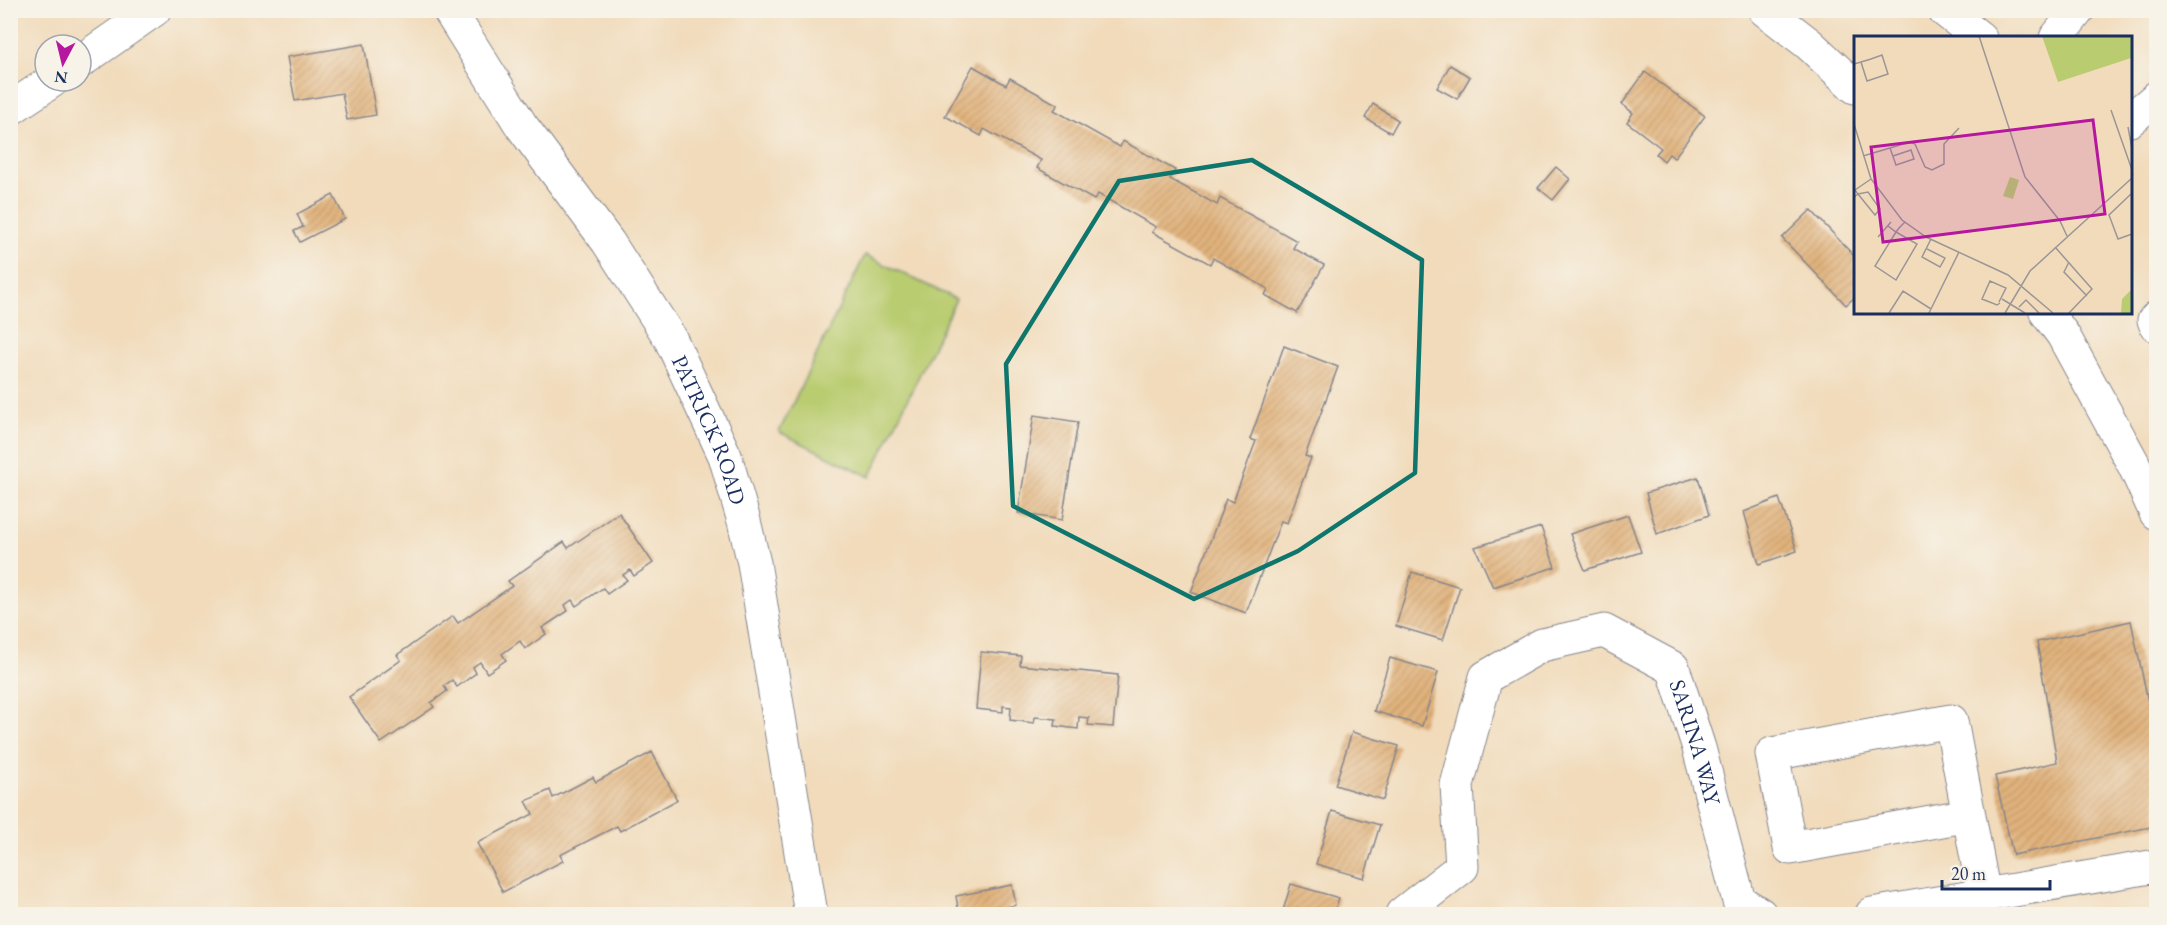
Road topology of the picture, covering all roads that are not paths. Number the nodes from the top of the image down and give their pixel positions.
1 (154, 10) edge
2 (449, 10) edge
3 (1764, 10) edge
4 (1944, 10) edge
5 (2078, 10) edge
6 (1977, 36) edge
7 (2058, 36) edge
8 (93, 53) edge
9 (1854, 86) edge
10 (34, 93) edge
11 (2157, 98) edge
12 (10, 109) edge
13 (2131, 119) edge
14 (2047, 314) edge
15 (2157, 318) edge
16 (2157, 325) edge
17 (2157, 513) edge
18 (1969, 815) junction
19 (2157, 866) edge
20 (1984, 895) junction
21 (811, 915) edge
22 (1402, 915) edge
23 (1760, 915) edge
24 (1872, 915) edge

1 - 8 street
2 - 21 street, PATRICK ROAD
3 - 9 street
4 - 6 street
5 - 7 street
10 - 12 street
11 - 13 street
14 - 17 street
15 - 16 street
18 - 18 street
18 - 20 street
19 - 20 street
20 - 24 street
22 - 23 street, SARINA WAY

